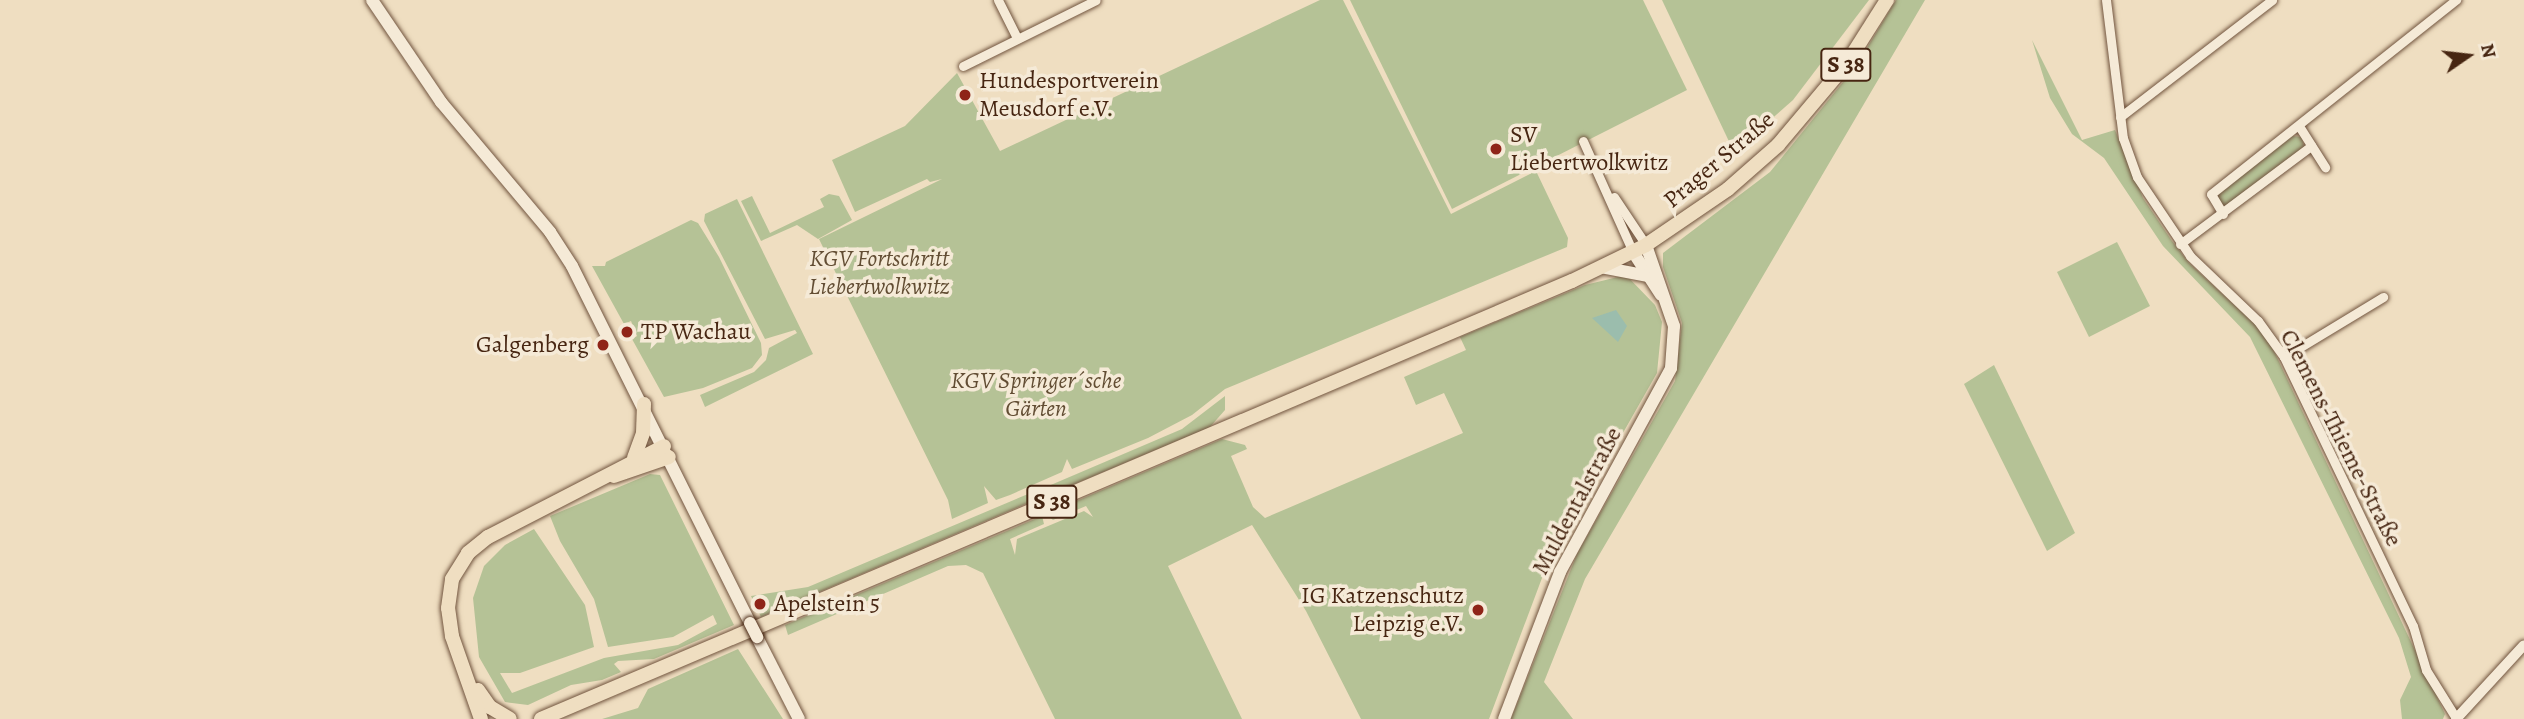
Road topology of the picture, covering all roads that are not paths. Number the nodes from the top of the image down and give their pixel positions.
1 (372, 0) edge
2 (998, 0) edge
3 (1096, 0) edge
4 (1887, 0) edge
5 (2106, 0) edge
6 (2272, 0) edge
7 (2455, 0) edge
8 (1017, 38) junction
9 (963, 66) dead end
10 (2120, 117) junction
11 (2299, 127) junction
12 (1584, 141) dead end
13 (2311, 146) junction
14 (2325, 167) dead end
15 (1608, 189) junction
16 (2223, 214) junction
17 (2180, 244) junction
18 (1640, 248) junction
19 (1601, 267) junction
20 (1648, 276) junction
21 (2383, 297) dead end
22 (1667, 304) junction
23 (2284, 357) junction
24 (644, 404) junction
25 (666, 451) junction
26 (634, 458) junction
27 (606, 478) junction
28 (2524, 645) edge
29 (472, 682) junction
30 (481, 719) edge
31 (509, 719) edge
32 (541, 719) edge
33 (799, 719) edge
34 (1504, 719) edge
35 (2456, 719) edge

1 - 24 main road
2 - 8 street
3 - 8 street
4 - 18 main road, Prager Straße / S 38
5 - 10 street, Clemens-Thieme-Straße
6 - 10 street
7 - 11 street
8 - 9 street
10 - 17 street, Clemens-Thieme-Straße
11 - 13 street
11 - 16 street
12 - 15 street, Muldentalstraße
13 - 14 street
13 - 16 street
15 - 18 street, Muldentalstraße
15 - 18 street, Muldentalstraße
16 - 17 street
17 - 23 street, Clemens-Thieme-Straße
18 - 19 main road, S 38
18 - 20 main road, Muldentalstraße
18 - 22 main road, Muldentalstraße
19 - 20 main road
19 - 32 main road, S 38
20 - 22 main road, Muldentalstraße
21 - 23 street
22 - 34 main road, Muldentalstraße
23 - 35 street, Clemens-Thieme-Straße
24 - 25 main road
24 - 26 main road
25 - 26 main road
25 - 27 main road
25 - 33 main road, bridge
26 - 27 main road
27 - 29 main road
28 - 35 street
29 - 30 main road
29 - 31 main road

